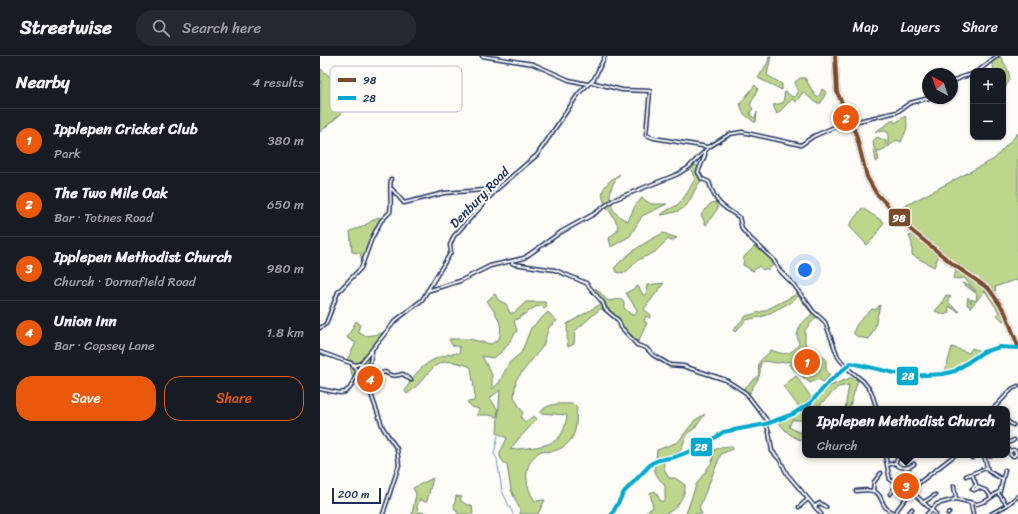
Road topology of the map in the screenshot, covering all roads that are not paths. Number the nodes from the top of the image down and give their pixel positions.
1 (482, 56) edge
2 (605, 56) edge
3 (835, 56) edge
4 (997, 56) edge
5 (982, 68) edge
6 (970, 75) edge
7 (958, 79) edge
8 (591, 82) junction
9 (588, 84) junction
10 (922, 99) edge
11 (851, 122) junction
12 (709, 147) junction
13 (705, 150) junction
14 (391, 179) dead end
15 (390, 187) junction
16 (497, 189) junction
17 (512, 263) junction
18 (427, 291) junction
19 (320, 328) edge
20 (1018, 347) edge
21 (372, 350) junction
22 (320, 352) edge
23 (362, 362) junction
24 (351, 363) junction
25 (846, 367) junction
26 (357, 372) junction
27 (368, 374) junction
28 (365, 380) junction
29 (411, 380) dead end
30 (1018, 386) edge
31 (320, 389) edge
32 (805, 406) edge
33 (876, 406) edge
34 (995, 406) edge
35 (802, 408) edge
36 (1010, 422) edge
37 (767, 424) junction
38 (1013, 424) dead end
39 (1014, 440) dead end
40 (1010, 441) edge
41 (886, 458) edge
42 (898, 458) edge
43 (951, 458) edge
44 (984, 458) edge
45 (895, 463) junction
46 (914, 464) dead end
47 (887, 465) junction
48 (986, 468) junction
49 (1005, 470) dead end
50 (881, 474) dead end
51 (972, 474) junction
52 (966, 476) dead end
53 (1002, 479) junction
54 (897, 485) junction
55 (976, 485) junction
56 (954, 486) dead end
57 (978, 488) junction
58 (873, 490) junction
59 (856, 491) dead end
60 (910, 492) junction
61 (998, 493) junction
62 (890, 494) dead end
63 (935, 496) dead end
64 (1018, 496) edge
65 (991, 498) junction
66 (808, 499) junction
67 (956, 499) junction
68 (924, 502) junction
69 (971, 503) junction
70 (1007, 505) junction
71 (814, 506) junction
72 (826, 506) dead end
73 (799, 507) dead end
74 (912, 509) dead end
75 (932, 509) junction
76 (894, 513) edge
77 (383, 514) edge
78 (612, 514) edge
79 (821, 514) edge
80 (898, 514) edge
81 (908, 514) edge
82 (927, 514) edge
83 (936, 514) edge
84 (973, 514) edge
85 (991, 514) edge

1 - 9 street
2 - 8 street
3 - 11 main road
4 - 5 street
6 - 7 street
8 - 9 street, Denbury Road
8 - 12 street
9 - 16 street, Denbury Road
10 - 11 street
11 - 12 street
11 - 20 main road
12 - 13 street
13 - 17 street
13 - 25 street
14 - 15 street
15 - 16 street
15 - 19 street
16 - 18 street, Denbury Road
17 - 18 street
17 - 37 street
18 - 21 street, Denbury Road
20 - 25 street
21 - 23 street, Denbury Road
21 - 27 street
22 - 24 street
23 - 24 street
23 - 26 street, Denbury Road
24 - 26 street
25 - 32 street
25 - 33 street
26 - 28 street
26 - 31 street, Denbury Road
27 - 28 street
27 - 29 street
28 - 77 street
30 - 34 street
35 - 37 street
36 - 38 street
37 - 66 street
37 - 78 street
39 - 40 street
41 - 47 street
42 - 45 street
43 - 60 street
44 - 48 street
45 - 46 street
45 - 47 street
47 - 54 street
48 - 51 street
48 - 53 street
49 - 53 street
50 - 58 street
51 - 52 street
51 - 55 street
53 - 61 street
54 - 60 street
54 - 62 street
55 - 57 street
55 - 57 street
56 - 67 street
57 - 65 street
58 - 59 street
58 - 76 street
60 - 68 street
60 - 76 street
61 - 65 street
61 - 70 street
63 - 68 street
64 - 70 street
65 - 69 street
66 - 71 street
66 - 73 street
67 - 69 street
67 - 75 street
68 - 75 street
69 - 84 street
70 - 85 street
71 - 72 street
71 - 79 street
74 - 81 street
75 - 82 street
75 - 83 street
76 - 80 street

